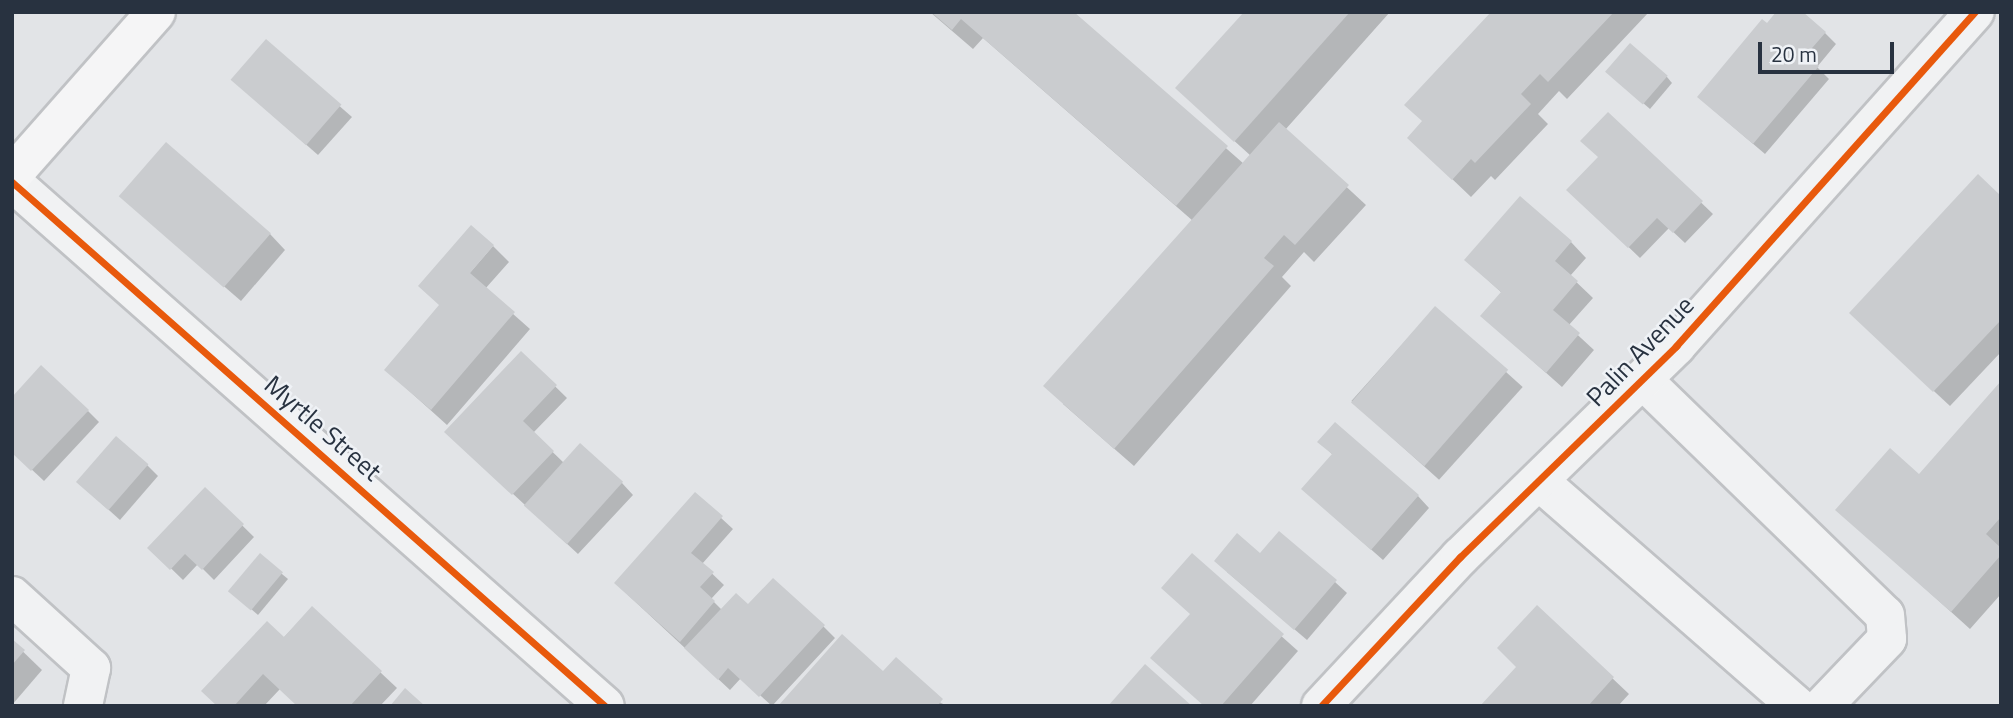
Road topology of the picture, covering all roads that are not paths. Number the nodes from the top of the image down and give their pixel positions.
1 (156, 12) edge
2 (1975, 12) edge
3 (12, 175) edge
4 (12, 182) edge
5 (1643, 380) junction
6 (1539, 481) junction
7 (12, 596) edge
8 (590, 701) edge
9 (83, 706) edge
10 (1321, 706) edge
11 (1797, 706) edge
12 (1823, 706) edge

1 - 3 main road
2 - 5 street, Palin Avenue
4 - 8 street, Myrtle Street
5 - 6 street, Palin Avenue
5 - 12 street
6 - 10 street, Palin Avenue
6 - 11 street
7 - 9 street

